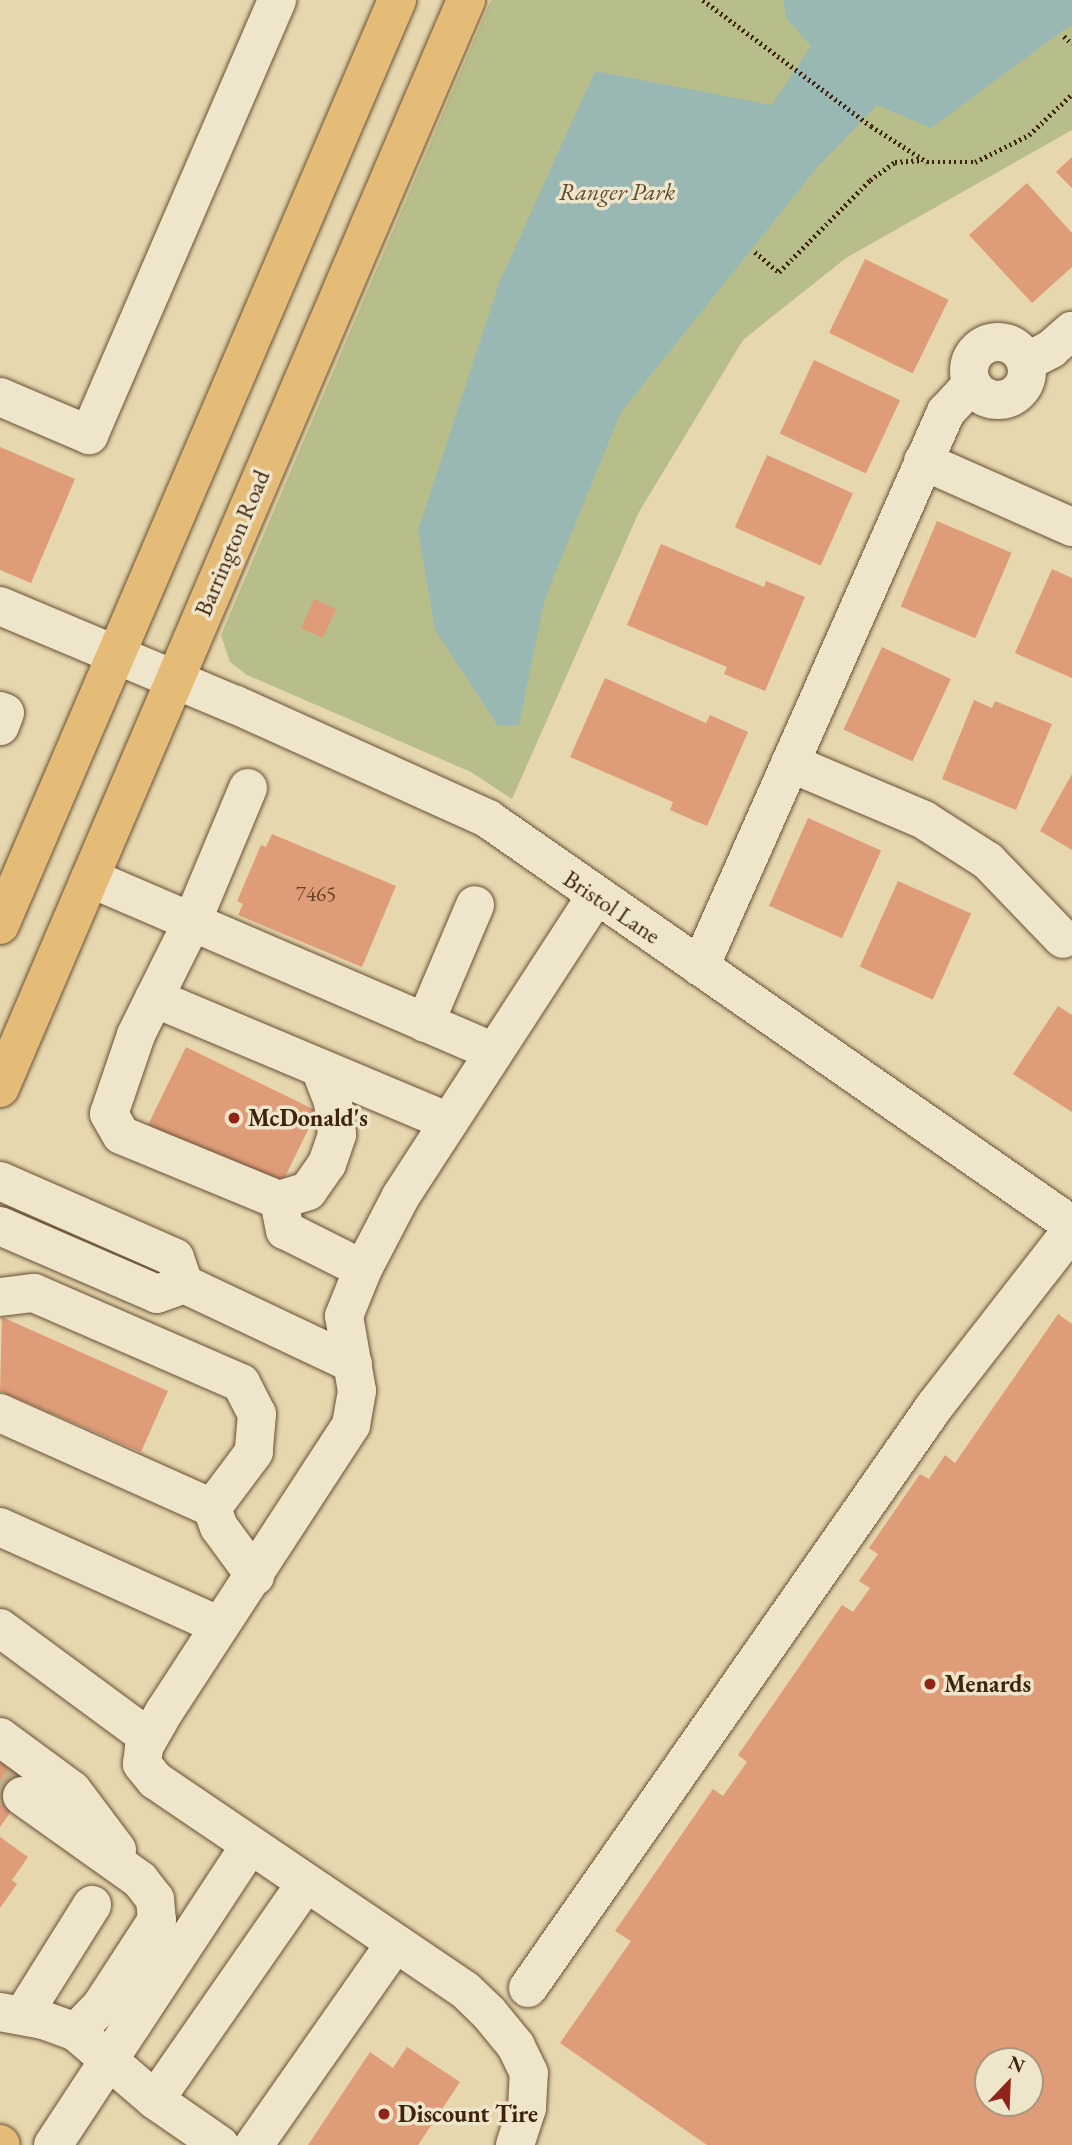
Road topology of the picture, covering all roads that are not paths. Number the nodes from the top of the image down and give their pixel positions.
1 (277, 0) edge
2 (397, 0) edge
3 (466, 0) edge
4 (1072, 331) edge
5 (0, 397) edge
6 (923, 461) junction
7 (1072, 527) edge
8 (0, 606) edge
9 (115, 655) junction
10 (173, 678) junction
11 (0, 711) edge
12 (0, 726) edge
13 (790, 763) junction
14 (248, 788) dead end
15 (90, 878) junction
16 (595, 897) junction
17 (475, 905) dead end
18 (191, 924) junction
19 (0, 925) edge
20 (1063, 939) dead end
21 (700, 967) junction
22 (154, 998) junction
23 (425, 1023) junction
24 (494, 1052) junction
25 (320, 1068) junction
26 (0, 1088) edge
27 (449, 1122) junction
28 (0, 1181) edge
29 (279, 1200) junction
30 (0, 1226) edge
31 (1072, 1228) edge
32 (363, 1269) junction
33 (184, 1284) junction
34 (0, 1297) edge
35 (353, 1364) junction
36 (0, 1413) edge
37 (212, 1508) junction
38 (0, 1527) edge
39 (255, 1576) junction
40 (220, 1626) junction
41 (0, 1628) edge
42 (0, 1737) edge
43 (149, 1738) junction
44 (22, 1796) tunnel mouth
45 (249, 1847) junction
46 (140, 1880) junction
47 (305, 1884) junction
48 (92, 1905) dead end
49 (395, 1944) junction
50 (528, 1988) dead end
51 (11, 2013) edge
52 (76, 2032) junction
53 (108, 2058) junction
54 (155, 2100) junction
55 (512, 2144) edge
56 (53, 2145) edge
57 (220, 2145) edge
58 (254, 2145) edge

1 - 5 street
2 - 9 main road
3 - 10 main road, Barrington Road
4 - 6 street
6 - 7 street
6 - 13 street
8 - 9 street, Bristol Lane
9 - 10 street, Bristol Lane
9 - 19 main road
10 - 15 main road, Barrington Road
10 - 16 street, Bristol Lane
11 - 12 street
13 - 20 street
13 - 21 street
14 - 18 street
15 - 18 street
15 - 26 main road, Barrington Road
16 - 21 street, Bristol Lane
16 - 24 street
17 - 23 street
18 - 22 street
18 - 23 street
21 - 31 street, Bristol Lane
22 - 25 street
22 - 29 street
23 - 24 street
24 - 27 street
25 - 27 street
25 - 29 street
27 - 32 street
28 - 33 street
29 - 32 street
30 - 33 street
31 - 50 street
32 - 35 street
33 - 35 street
34 - 37 street
35 - 39 street
36 - 37 street
37 - 39 street
38 - 40 street
39 - 40 street
40 - 43 street
41 - 43 street
42 - 46 street
43 - 45 street
44 - 46 street
45 - 47 street
45 - 53 street
46 - 52 street
47 - 49 street
47 - 54 street
48 - 51 street
49 - 55 street
49 - 58 street
51 - 52 street
52 - 53 street
53 - 54 street
53 - 56 street
54 - 57 street

